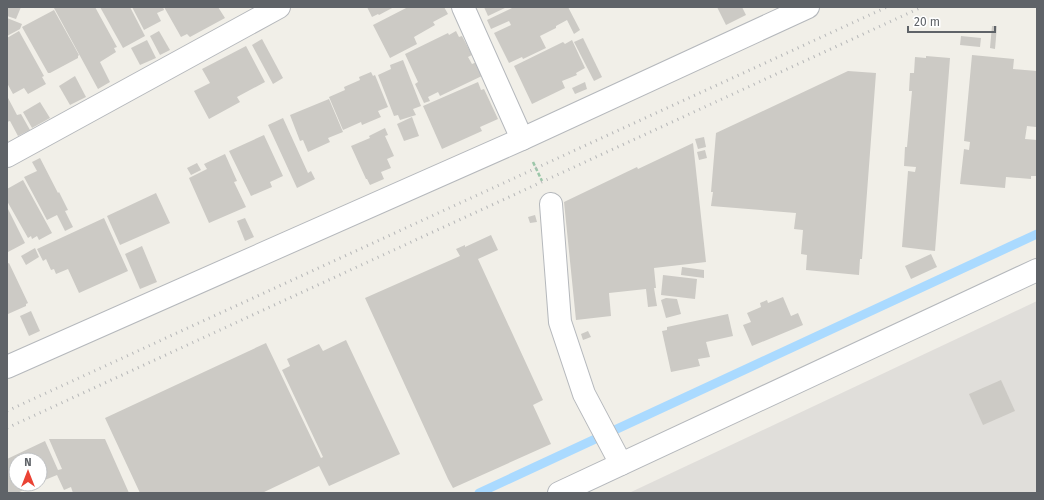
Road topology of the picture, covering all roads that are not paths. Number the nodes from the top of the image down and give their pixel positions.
1 (279, 7) edge
2 (463, 7) edge
3 (808, 7) edge
4 (522, 139) junction
5 (7, 156) edge
6 (551, 204) road end
7 (1037, 270) edge
8 (7, 367) edge
9 (621, 464) junction
10 (559, 493) edge

1 - 5 street
2 - 4 street
3 - 4 street
4 - 8 street
6 - 9 street
7 - 9 street
9 - 10 street

